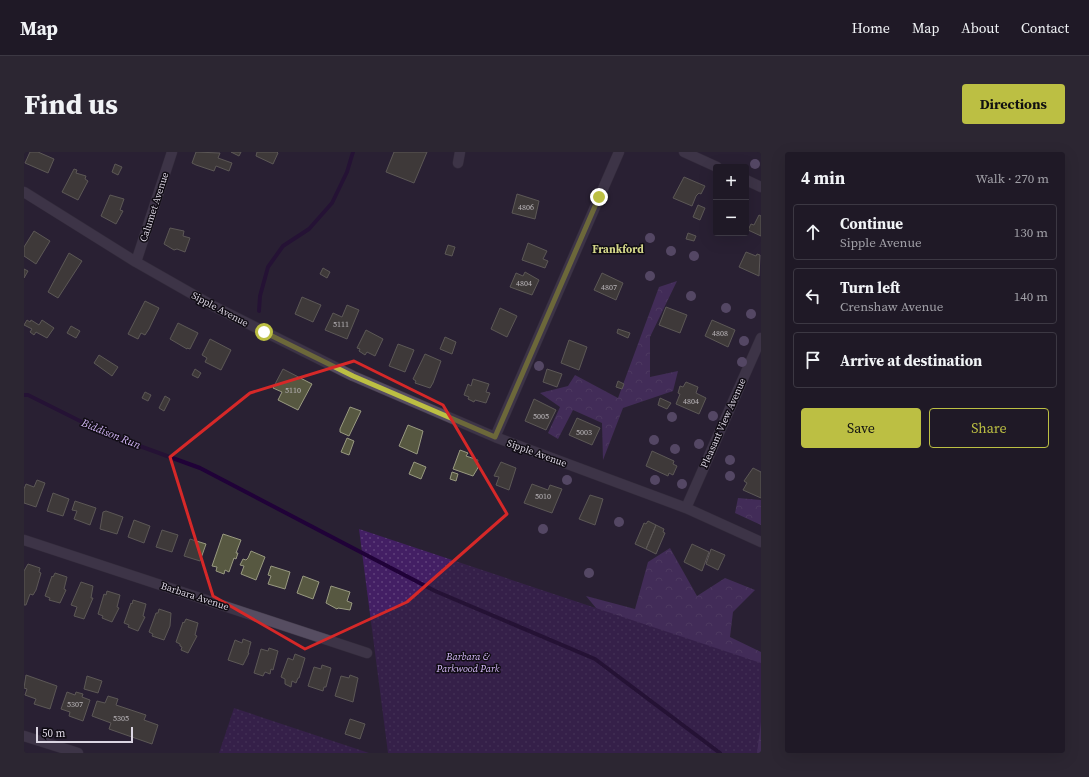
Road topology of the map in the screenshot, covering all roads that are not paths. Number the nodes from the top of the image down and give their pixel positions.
1 (172, 152) edge
2 (460, 152) edge
3 (618, 152) edge
4 (684, 152) edge
5 (458, 163) dead end
6 (713, 165) edge
7 (749, 181) edge
8 (761, 187) edge
9 (24, 192) edge
10 (136, 262) junction
11 (761, 338) edge
12 (495, 437) junction
13 (686, 508) junction
14 (24, 540) edge
15 (761, 542) edge
16 (366, 653) dead end
17 (24, 736) edge
18 (78, 753) edge

1 - 10 street, Calumet Avenue
2 - 5 street
3 - 12 street
4 - 6 street
7 - 8 street
9 - 10 street, Sipple Avenue
10 - 12 street, Sipple Avenue
11 - 13 street, Pleasant View Avenue
12 - 13 street, Sipple Avenue
13 - 15 street, Sipple Avenue
14 - 16 street, Barbara Avenue
17 - 18 street

